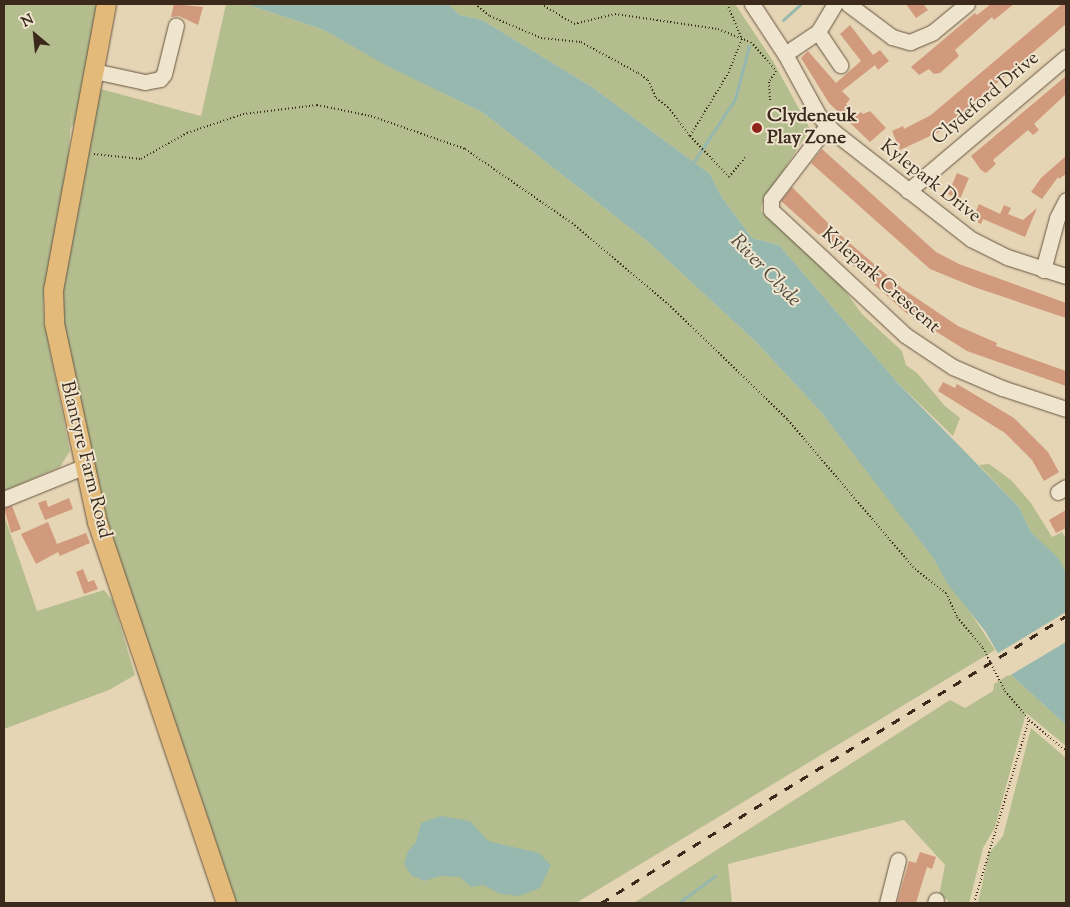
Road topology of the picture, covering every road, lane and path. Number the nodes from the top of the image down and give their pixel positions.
1 (106, 4) edge
2 (475, 4) edge
3 (541, 4) edge
4 (727, 4) edge
5 (752, 4) edge
6 (835, 4) edge
7 (848, 4) edge
8 (967, 4) edge
9 (176, 25) dead end
10 (818, 32) junction
11 (742, 39) junction
12 (785, 54) junction
13 (1066, 57) edge
14 (840, 65) dead end
15 (94, 71) junction
16 (770, 100) dead end
17 (827, 126) junction
18 (690, 136) junction
19 (80, 151) junction
20 (746, 156) dead end
21 (908, 191) junction
22 (1066, 200) edge
23 (1043, 270) junction
24 (1066, 276) edge
25 (1066, 409) edge
26 (83, 467) junction
27 (4, 499) edge
28 (1029, 720) junction
29 (1066, 751) edge
30 (898, 860) dead end
31 (226, 903) edge
32 (887, 903) edge
33 (974, 903) edge

1 - 15 main road, Blantyre Farm Road
2 - 18 path
3 - 11 path
4 - 11 path
5 - 12 street, Kylepark Drive
6 - 10 street
7 - 8 street
9 - 15 street
10 - 12 street
10 - 14 street
11 - 16 path
11 - 18 path
12 - 17 street, Kylepark Drive
13 - 21 street, Clydeford Drive
15 - 19 main road, Blantyre Farm Road
17 - 21 street, Kylepark Drive
17 - 25 street, Kylepark Crescent
18 - 20 path
19 - 26 main road, Blantyre Farm Road
19 - 28 path
21 - 23 street, Kylepark Drive
22 - 23 street
23 - 24 street, Kylepark Drive
26 - 27 street
26 - 31 main road, Blantyre Farm Road
28 - 29 path
28 - 33 path
30 - 32 street

